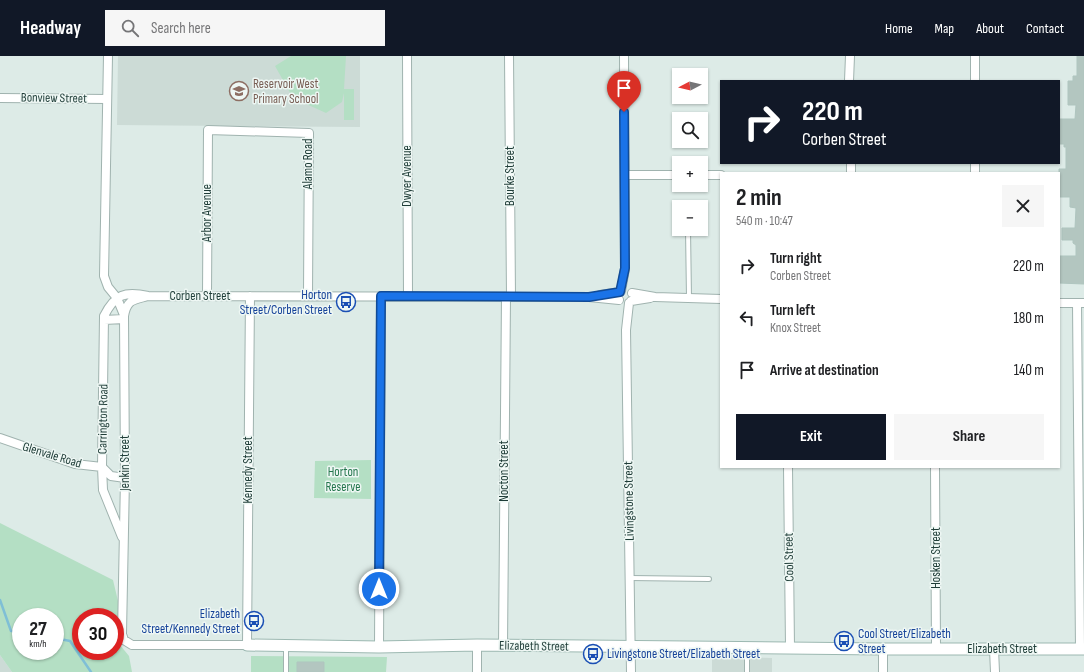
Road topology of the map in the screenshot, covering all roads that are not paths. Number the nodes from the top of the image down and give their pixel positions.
1 (108, 56) edge
2 (407, 56) edge
3 (509, 56) edge
4 (624, 56) edge
5 (850, 56) edge
6 (975, 56) edge
7 (850, 80) edge
8 (975, 80) edge
9 (0, 98) edge
10 (107, 99) junction
11 (208, 130) joint
12 (625, 175) junction
13 (672, 175) edge
14 (708, 175) edge
15 (720, 175) edge
16 (688, 236) edge
17 (148, 296) junction
18 (207, 296) junction
19 (250, 296) junction
20 (308, 296) junction
21 (381, 296) junction
22 (408, 296) junction
23 (508, 297) junction
24 (626, 297) junction
25 (117, 298) junction
26 (688, 298) junction
27 (720, 299) edge
28 (1060, 303) edge
29 (1080, 303) edge
30 (124, 318) junction
31 (104, 320) junction
32 (0, 438) edge
33 (102, 467) junction
34 (788, 468) edge
35 (935, 468) edge
36 (125, 478) junction
37 (124, 541) junction
38 (630, 578) junction
39 (709, 579) dead end
40 (128, 643) joint
41 (247, 644) junction
42 (477, 645) junction
43 (286, 646) junction
44 (503, 646) junction
45 (378, 647) junction
46 (631, 647) junction
47 (747, 647) junction
48 (790, 647) junction
49 (936, 648) junction
50 (994, 648) junction
51 (883, 649) junction
52 (1082, 649) edge
53 (286, 672) edge
54 (477, 672) edge
55 (631, 672) edge
56 (747, 672) edge
57 (883, 672) edge
58 (995, 672) edge

1 - 10 street
2 - 22 street, Dwyer Avenue
3 - 23 street, Bourke Street
4 - 12 street, Livingstone Street
5 - 7 street
6 - 8 street
9 - 10 street, Bonview Street
10 - 25 street
11 - 18 street, Arbor Avenue
11 - 20 street, Alamo Road
12 - 13 street
12 - 24 street, Livingstone Street
14 - 15 street
16 - 26 lane
17 - 18 street, Corben Street
17 - 25 street
17 - 30 street
18 - 19 street, Corben Street
19 - 20 street, Corben Street
19 - 41 street, Kennedy Street
20 - 21 street, Corben Street
21 - 22 street, Corben Street
21 - 45 street
22 - 23 street, Corben Street
23 - 24 street, Corben Street
23 - 44 street, Nocton Street
24 - 26 street, Corben Street
24 - 38 street, Livingstone Street
25 - 30 street
25 - 31 street, Carrington Road
26 - 27 street, Corben Street
28 - 29 street
29 - 52 street
30 - 31 street
30 - 36 street, Jenkin Street
31 - 33 street, Carrington Road
32 - 33 street, Glenvale Road
33 - 36 street, Glenvale Road
33 - 37 street, Carrington Road
34 - 48 street, Cool Street
35 - 49 street, Hosken Street
36 - 37 street, Jenkin Street
37 - 40 street, Jenkin Street
38 - 39 lane
38 - 46 street, Livingstone Street
40 - 41 street, Elizabeth Street
41 - 43 street, Elizabeth Street
42 - 44 street, Elizabeth Street
42 - 45 street, Elizabeth Street
42 - 54 street
43 - 45 street, Elizabeth Street
43 - 53 lane
44 - 46 street, Elizabeth Street
46 - 47 street, Elizabeth Street
46 - 55 street, Livingstone Street
47 - 48 street, Elizabeth Street
47 - 56 lane
48 - 51 street, Elizabeth Street
49 - 50 street, Elizabeth Street
49 - 51 street, Elizabeth Street
50 - 52 street, Elizabeth Street
50 - 58 street
51 - 57 street

